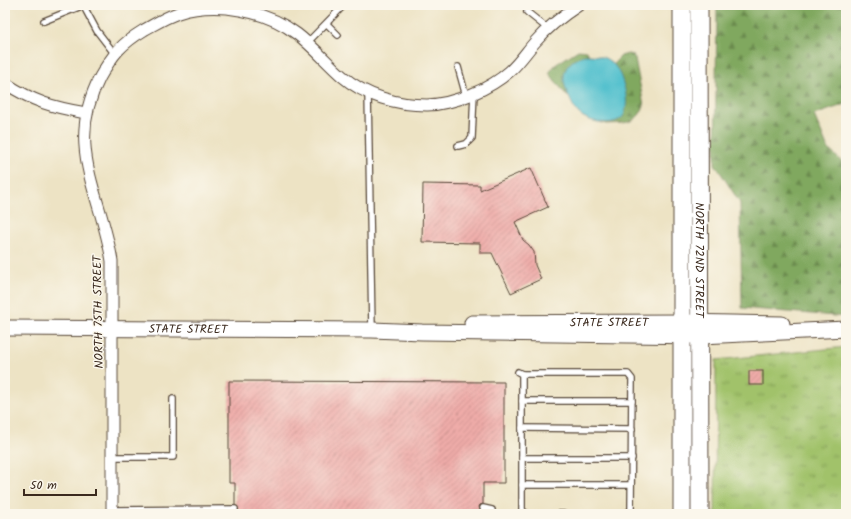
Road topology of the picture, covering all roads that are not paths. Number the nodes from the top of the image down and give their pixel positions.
1 (84, 5) edge
2 (344, 5) edge
3 (578, 5) edge
4 (682, 5) edge
5 (699, 5) edge
6 (255, 9) edge
7 (527, 12) dead end
8 (44, 21) dead end
9 (327, 24) junction
10 (547, 28) junction
11 (338, 35) dead end
12 (307, 43) junction
13 (114, 53) junction
14 (458, 67) dead end
15 (5, 83) edge
16 (368, 92) junction
17 (470, 95) junction
18 (86, 113) junction
19 (458, 146) dead end
20 (5, 328) edge
21 (112, 328) junction
22 (682, 329) junction
23 (701, 329) junction
24 (372, 330) junction
25 (173, 399) dead end
26 (522, 401) junction
27 (632, 401) junction
28 (522, 428) junction
29 (632, 429) junction
30 (112, 457) junction
31 (522, 458) junction
32 (632, 458) junction
33 (522, 485) junction
34 (631, 485) junction
35 (483, 508) dead end
36 (235, 509) dead end
37 (201, 510) junction
38 (112, 512) edge
39 (207, 514) edge
40 (492, 514) edge
41 (563, 514) edge
42 (625, 514) edge
43 (682, 514) edge
44 (700, 514) edge

1 - 8 lane
1 - 13 lane
2 - 9 lane
3 - 10 street, NORTH 75TH STREET
4 - 22 main road, NORTH 72ND STREET
5 - 23 main road, NORTH 72ND STREET
6 - 12 street, NORTH 75TH STREET
6 - 13 street, NORTH 75TH STREET
7 - 10 lane
9 - 11 lane
9 - 12 lane
10 - 17 street, NORTH 75TH STREET
12 - 16 street, NORTH 75TH STREET
13 - 18 street, NORTH 75TH STREET
14 - 17 lane
15 - 18 street
16 - 17 street, NORTH 75TH STREET
16 - 24 lane
17 - 19 lane
18 - 21 street, NORTH 75TH STREET
20 - 21 street, STATE STREET
21 - 24 street, STATE STREET
21 - 30 street, NORTH 75TH STREET
22 - 23 street, STATE STREET
22 - 24 street, STATE STREET
22 - 43 main road, NORTH 72ND STREET
23 - 23 street, STATE STREET
23 - 44 main road, NORTH 72ND STREET
25 - 30 lane
26 - 27 lane
26 - 27 lane
26 - 28 lane
27 - 29 lane
28 - 29 lane
28 - 31 lane
29 - 32 lane
30 - 38 street, NORTH 75TH STREET
31 - 32 lane
31 - 33 lane
32 - 34 lane
33 - 34 lane
33 - 41 lane
34 - 42 lane
35 - 40 lane
36 - 37 lane
37 - 38 lane
37 - 39 lane

